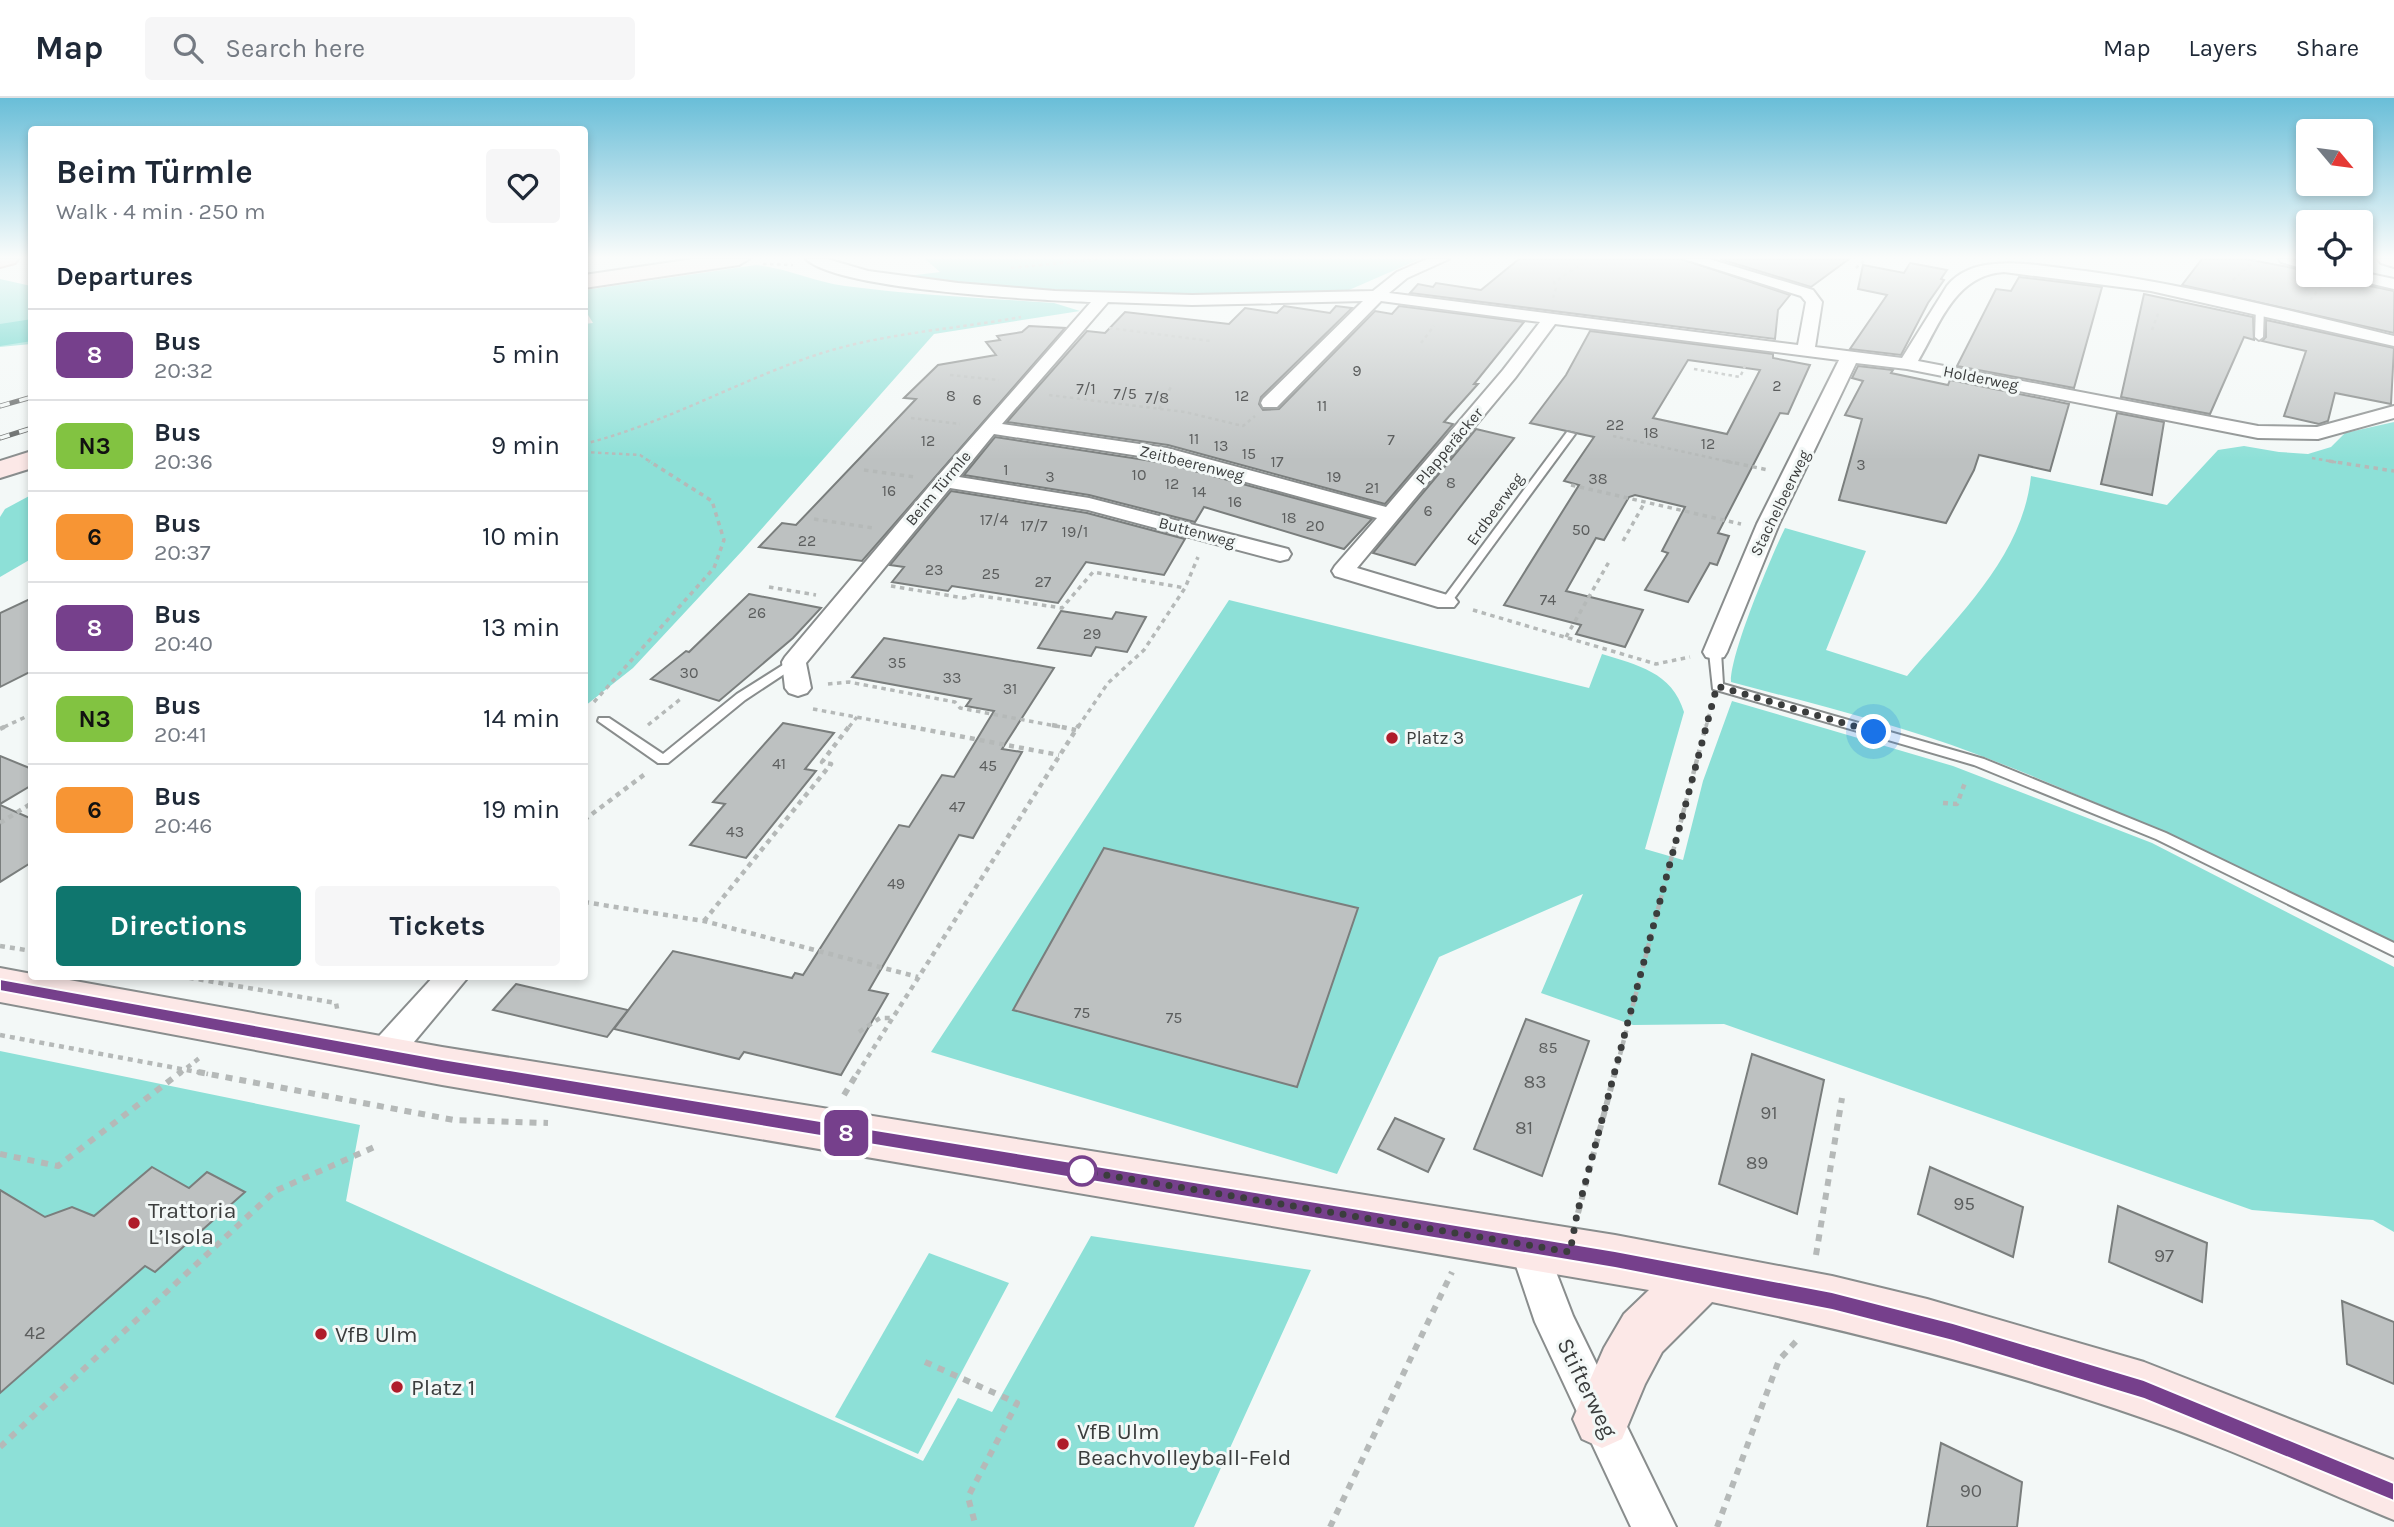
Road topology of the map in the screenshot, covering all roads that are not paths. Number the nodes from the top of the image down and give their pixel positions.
1 (1079, 326) edge
2 (1348, 326) edge
3 (1542, 326) edge
4 (1615, 326) edge
5 (1810, 326) edge
6 (1931, 326) edge
7 (2259, 326) edge
8 (2334, 326) edge
9 (2259, 337) dead end
10 (2394, 341) edge
11 (1806, 350) junction
12 (1850, 356) junction
13 (1908, 364) junction
14 (1270, 403) road end
15 (2394, 412) edge
16 (989, 428) junction
17 (1570, 434) dead end
18 (28, 460) edge
19 (0, 470) edge
20 (944, 481) junction
21 (1391, 515) junction
22 (1280, 554) dead end
23 (1446, 603) joint
24 (1715, 652) joint
25 (794, 663) junction
26 (798, 688) road end
27 (604, 721) dead end
28 (2394, 950) edge
29 (449, 980) edge
30 (0, 985) edge
31 (382, 1055) junction
32 (1549, 1248) junction
33 (1702, 1276) junction
34 (1602, 1419) junction
35 (2394, 1490) edge
36 (1654, 1527) edge

1 - 16 street, Beim Türmle
2 - 14 street
3 - 21 street, Plapperäcker
4 - 11 street, Holderweg
5 - 11 street
6 - 13 street
7 - 9 lane
8 - 10 street
11 - 12 street, Holderweg
12 - 13 street, Holderweg
12 - 24 street, Stachelbeerweg
13 - 15 street, Holderweg
16 - 20 street, Beim Türmle
16 - 21 street, Zeitbeerenweg
17 - 23 lane, Erdbeerweg
18 - 19 street
20 - 22 street, Buttenweg
20 - 25 street, Beim Türmle
21 - 23 street, Plapperäcker
24 - 28 lane
25 - 26 street
25 - 27 lane
29 - 31 street
30 - 31 street
31 - 32 street
32 - 33 street
32 - 34 street, Stifterweg
33 - 34 street
33 - 35 street
34 - 36 street, Stifterweg

